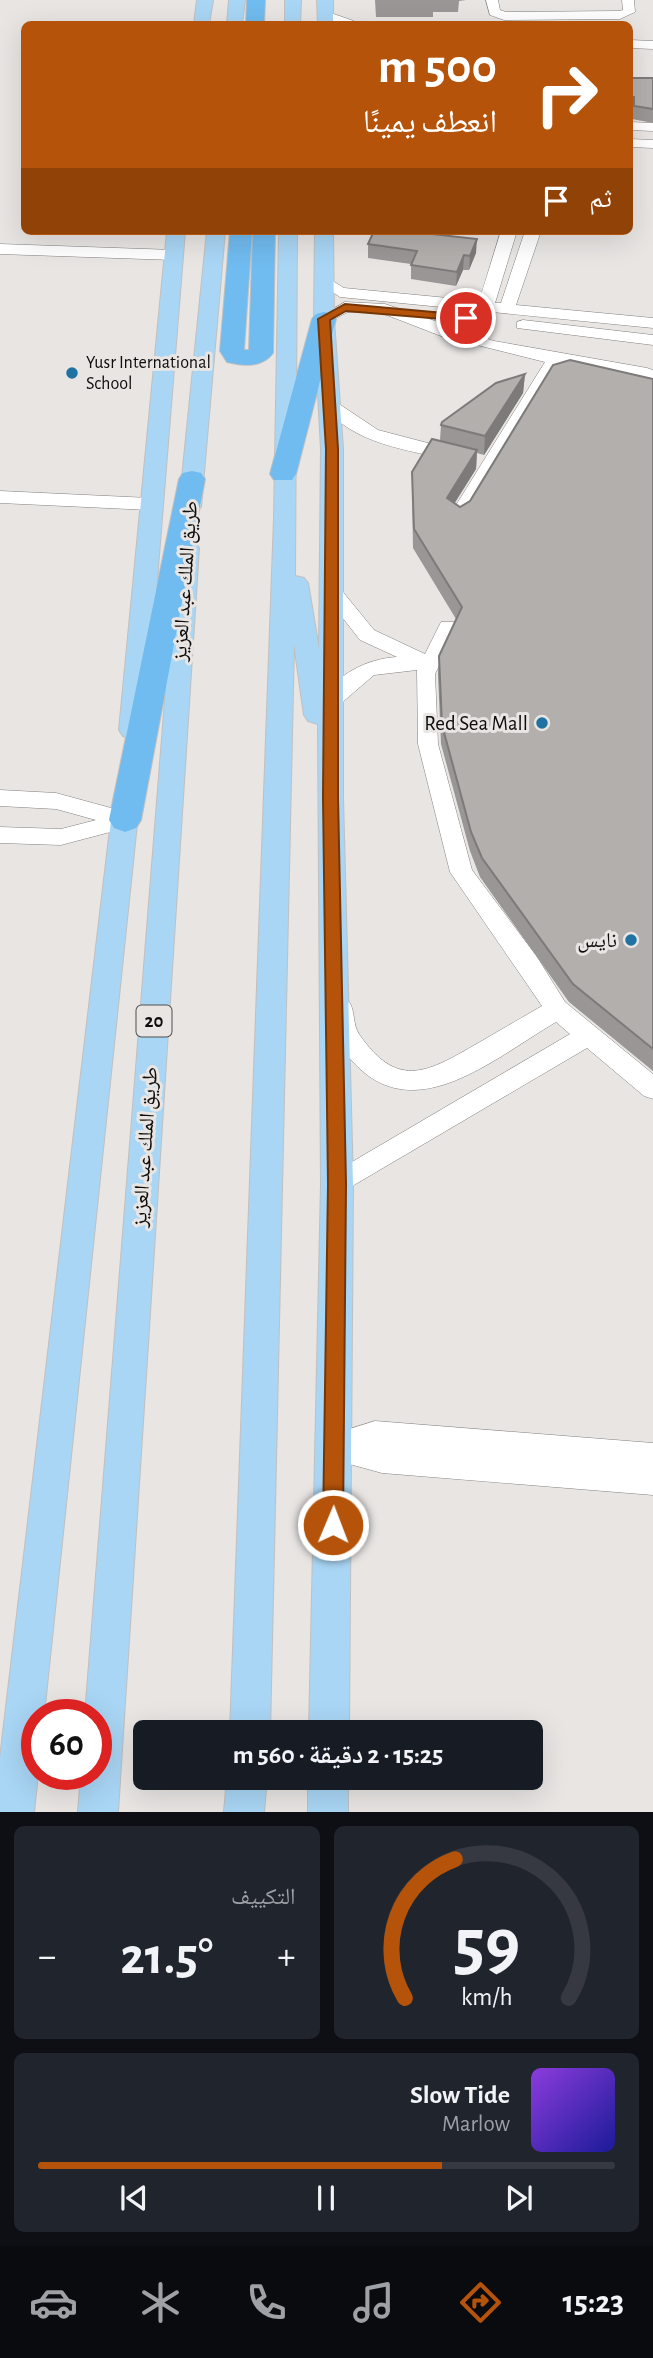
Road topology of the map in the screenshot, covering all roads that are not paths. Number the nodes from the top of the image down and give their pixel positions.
1 (205, 0) edge
2 (237, 0) edge
3 (256, 0) edge
4 (293, 0) edge
5 (492, 0) edge
6 (628, 0) edge
7 (325, 13) edge
8 (202, 21) edge
9 (235, 21) edge
10 (255, 21) edge
11 (293, 21) edge
12 (343, 21) edge
13 (633, 35) edge
14 (653, 36) edge
15 (633, 44) edge
16 (653, 45) edge
17 (633, 126) edge
18 (653, 127) edge
19 (633, 143) edge
20 (653, 144) edge
21 (216, 235) edge
22 (241, 235) edge
23 (264, 235) edge
24 (289, 235) edge
25 (324, 235) edge
26 (508, 235) edge
27 (532, 235) edge
28 (175, 243) edge
29 (0, 249) edge
30 (323, 280) junction
31 (486, 305) junction
32 (507, 308) junction
33 (385, 309) junction
34 (324, 319) junction
35 (653, 323) edge
36 (653, 340) edge
37 (555, 359) junction
38 (653, 369) edge
39 (635, 370) junction
40 (653, 375) edge
41 (330, 403) junction
42 (332, 449) junction
43 (487, 469) junction
44 (283, 474) junction
45 (192, 479) junction
46 (0, 497) edge
47 (150, 504) junction
48 (285, 518) junction
49 (457, 518) edge
50 (331, 590) junction
51 (448, 627) dead end
52 (431, 665) junction
53 (331, 701) junction
54 (330, 797) junction
55 (0, 798) edge
56 (125, 820) junction
57 (0, 835) edge
58 (333, 957) junction
59 (557, 1009) junction
60 (586, 1036) junction
61 (653, 1089) edge
62 (337, 1184) junction
63 (334, 1447) junction
64 (653, 1457) edge
65 (653, 1481) edge
66 (250, 1720) edge
67 (329, 1720) edge
68 (246, 1790) edge
69 (328, 1790) edge
70 (14, 1812) edge
71 (98, 1812) edge
72 (244, 1812) edge
73 (328, 1812) edge

1 - 8 main road
2 - 9 main road
3 - 10 highway
4 - 11 main road
5 - 6 street
7 - 12 street
13 - 14 street
15 - 16 street
17 - 18 street
19 - 20 street
21 - 45 main road, طريق الملك عبد العزيز / 20
22 - 23 highway
24 - 44 main road
25 - 30 main road
26 - 31 street
27 - 32 street
28 - 29 street
28 - 47 main road
30 - 31 street
30 - 34 main road
31 - 32 street
32 - 35 street
33 - 34 street
33 - 36 street
33 - 37 street
34 - 41 main road
34 - 44 highway
37 - 39 street
37 - 43 street
38 - 39 street
39 - 40 street
41 - 42 main road
41 - 43 street
42 - 43 street
42 - 50 main road
43 - 49 street
44 - 48 main road
45 - 56 highway
45 - 71 main road, طريق الملك عبد العزيز / 20
46 - 47 street
47 - 56 main road
48 - 54 main road
48 - 66 main road
50 - 52 street
50 - 53 main road
51 - 52 street
52 - 53 street
52 - 59 street
53 - 54 main road
54 - 58 main road
55 - 56 street
56 - 57 street
56 - 70 main road
58 - 59 street
58 - 62 main road
59 - 60 street
60 - 61 street
60 - 62 street
62 - 63 main road
63 - 64 street
63 - 65 street
63 - 67 main road
68 - 72 main road
69 - 73 main road

